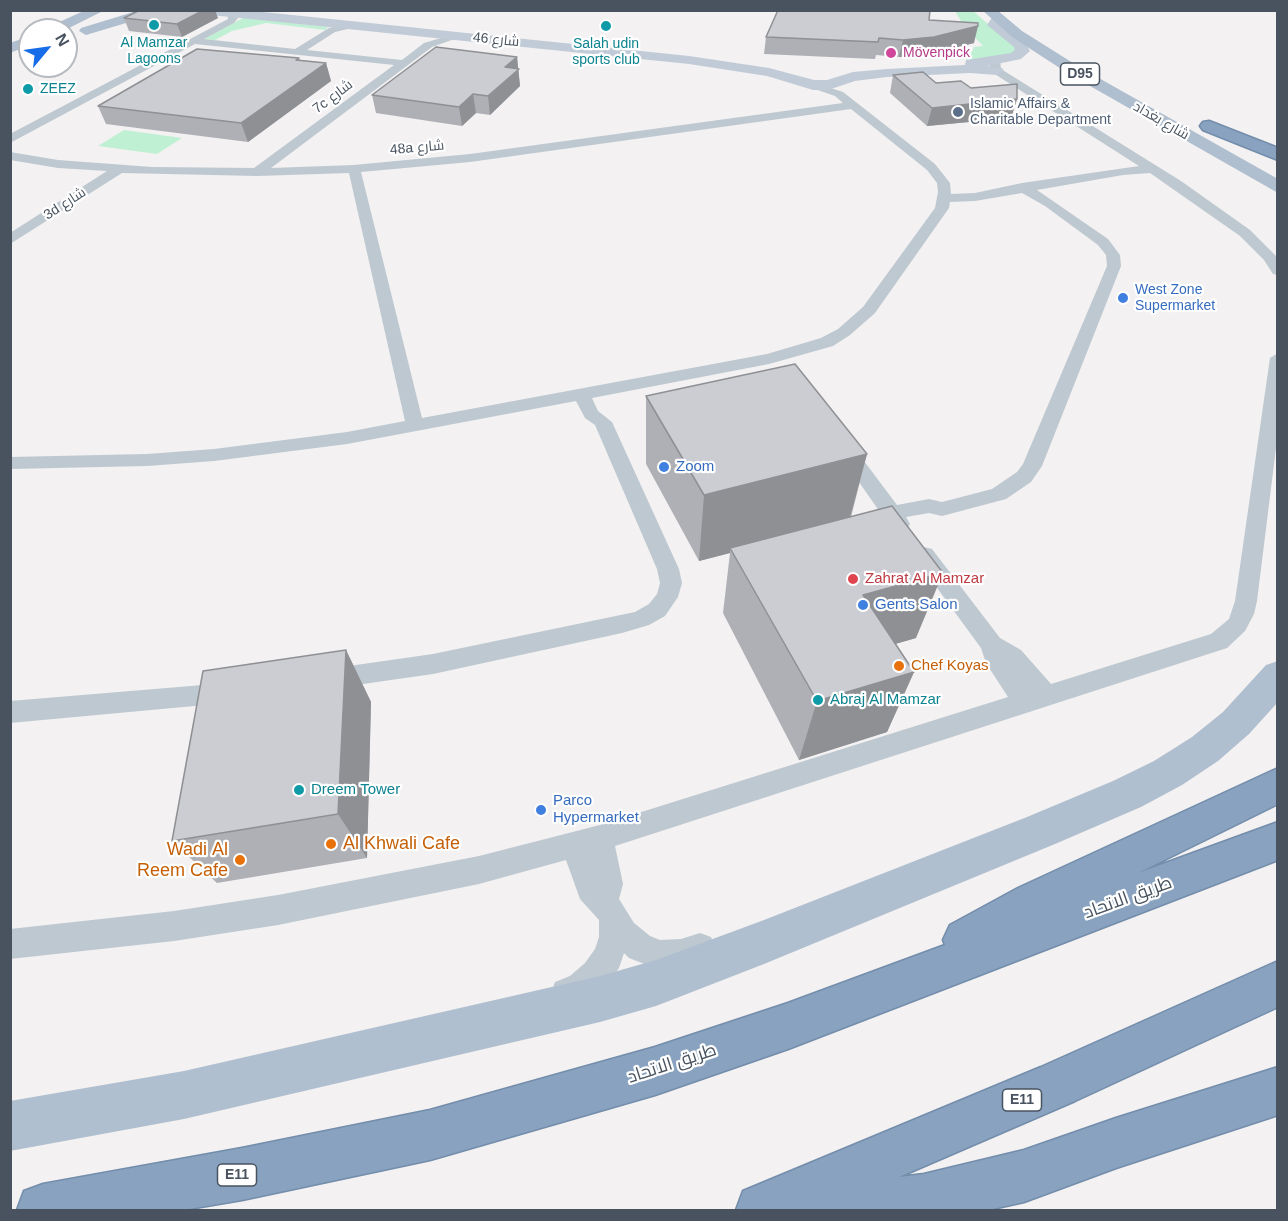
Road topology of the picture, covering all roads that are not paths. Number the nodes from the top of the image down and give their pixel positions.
1 (99, 10) edge
2 (117, 10) edge
3 (128, 10) edge
4 (164, 10) edge
5 (201, 10) edge
6 (262, 10) edge
7 (230, 14) junction
8 (993, 15) edge
9 (78, 19) edge
10 (327, 27) junction
11 (78, 31) edge
12 (86, 31) junction
13 (78, 33) edge
14 (424, 39) junction
15 (194, 41) junction
16 (297, 52) junction
17 (404, 63) junction
18 (1093, 63) dead end
19 (998, 69) junction
20 (796, 70) junction
21 (1114, 74) dead end
22 (843, 88) junction
23 (1166, 123) junction
24 (1204, 123) joint
25 (10, 140) edge
26 (1278, 155) edge
27 (10, 156) edge
28 (1278, 164) edge
29 (1148, 166) junction
30 (119, 169) junction
31 (354, 169) junction
32 (257, 172) junction
33 (1028, 186) junction
34 (1278, 187) edge
35 (945, 195) junction
36 (1278, 203) edge
37 (10, 240) edge
38 (1278, 271) edge
39 (1278, 358) edge
40 (590, 394) junction
41 (415, 426) junction
42 (832, 430) edge
43 (10, 463) edge
44 (896, 519) junction
45 (1278, 675) edge
46 (304, 682) edge
47 (245, 690) edge
48 (1035, 698) junction
49 (10, 712) edge
50 (1278, 785) edge
51 (1278, 841) edge
52 (587, 842) junction
53 (608, 908) junction
54 (764, 942) junction
55 (10, 945) edge
56 (901, 982) junction
57 (1278, 983) edge
58 (485, 1024) junction
59 (1278, 1091) edge
60 (10, 1126) edge
61 (43, 1210) edge
62 (762, 1210) edge
63 (848, 1210) edge

1 - 9 main road
2 - 11 main road
3 - 12 main road
4 - 12 main road
5 - 7 street, شارع 46
6 - 20 street, شارع 46
7 - 10 street, شارع 46
7 - 15 street
8 - 19 street
8 - 23 main road, شارع بغداد / D95
10 - 14 street, شارع 46
10 - 16 street
12 - 13 main road
14 - 17 street, 7c شارع
14 - 20 street, شارع 46
15 - 16 street
15 - 25 street
16 - 17 street
17 - 32 street, 7c شارع
18 - 21 main road, D95
19 - 22 street
19 - 29 street
20 - 22 street
22 - 31 street, 48a شارع
22 - 35 street
23 - 34 main road, شارع بغداد / D95
23 - 36 main road
24 - 26 highway
24 - 28 main road, شارع بغداد
27 - 30 street, 48a شارع
29 - 33 street
29 - 38 street
30 - 32 street, 48a شارع
30 - 37 street, 3d شارع
31 - 32 street, 48a شارع
31 - 41 street
33 - 35 street
33 - 44 street
35 - 40 street
39 - 48 street
40 - 41 street
40 - 46 street
41 - 43 street
42 - 44 street
44 - 48 street
45 - 54 main road
47 - 49 street
48 - 52 street
50 - 56 highway
51 - 56 highway, طريق الاتحاد / E11
52 - 53 street
52 - 55 street
53 - 54 street
53 - 58 street
54 - 58 main road
56 - 61 highway, طريق الاتحاد / E11
57 - 62 highway, E11
58 - 60 main road
59 - 63 highway

